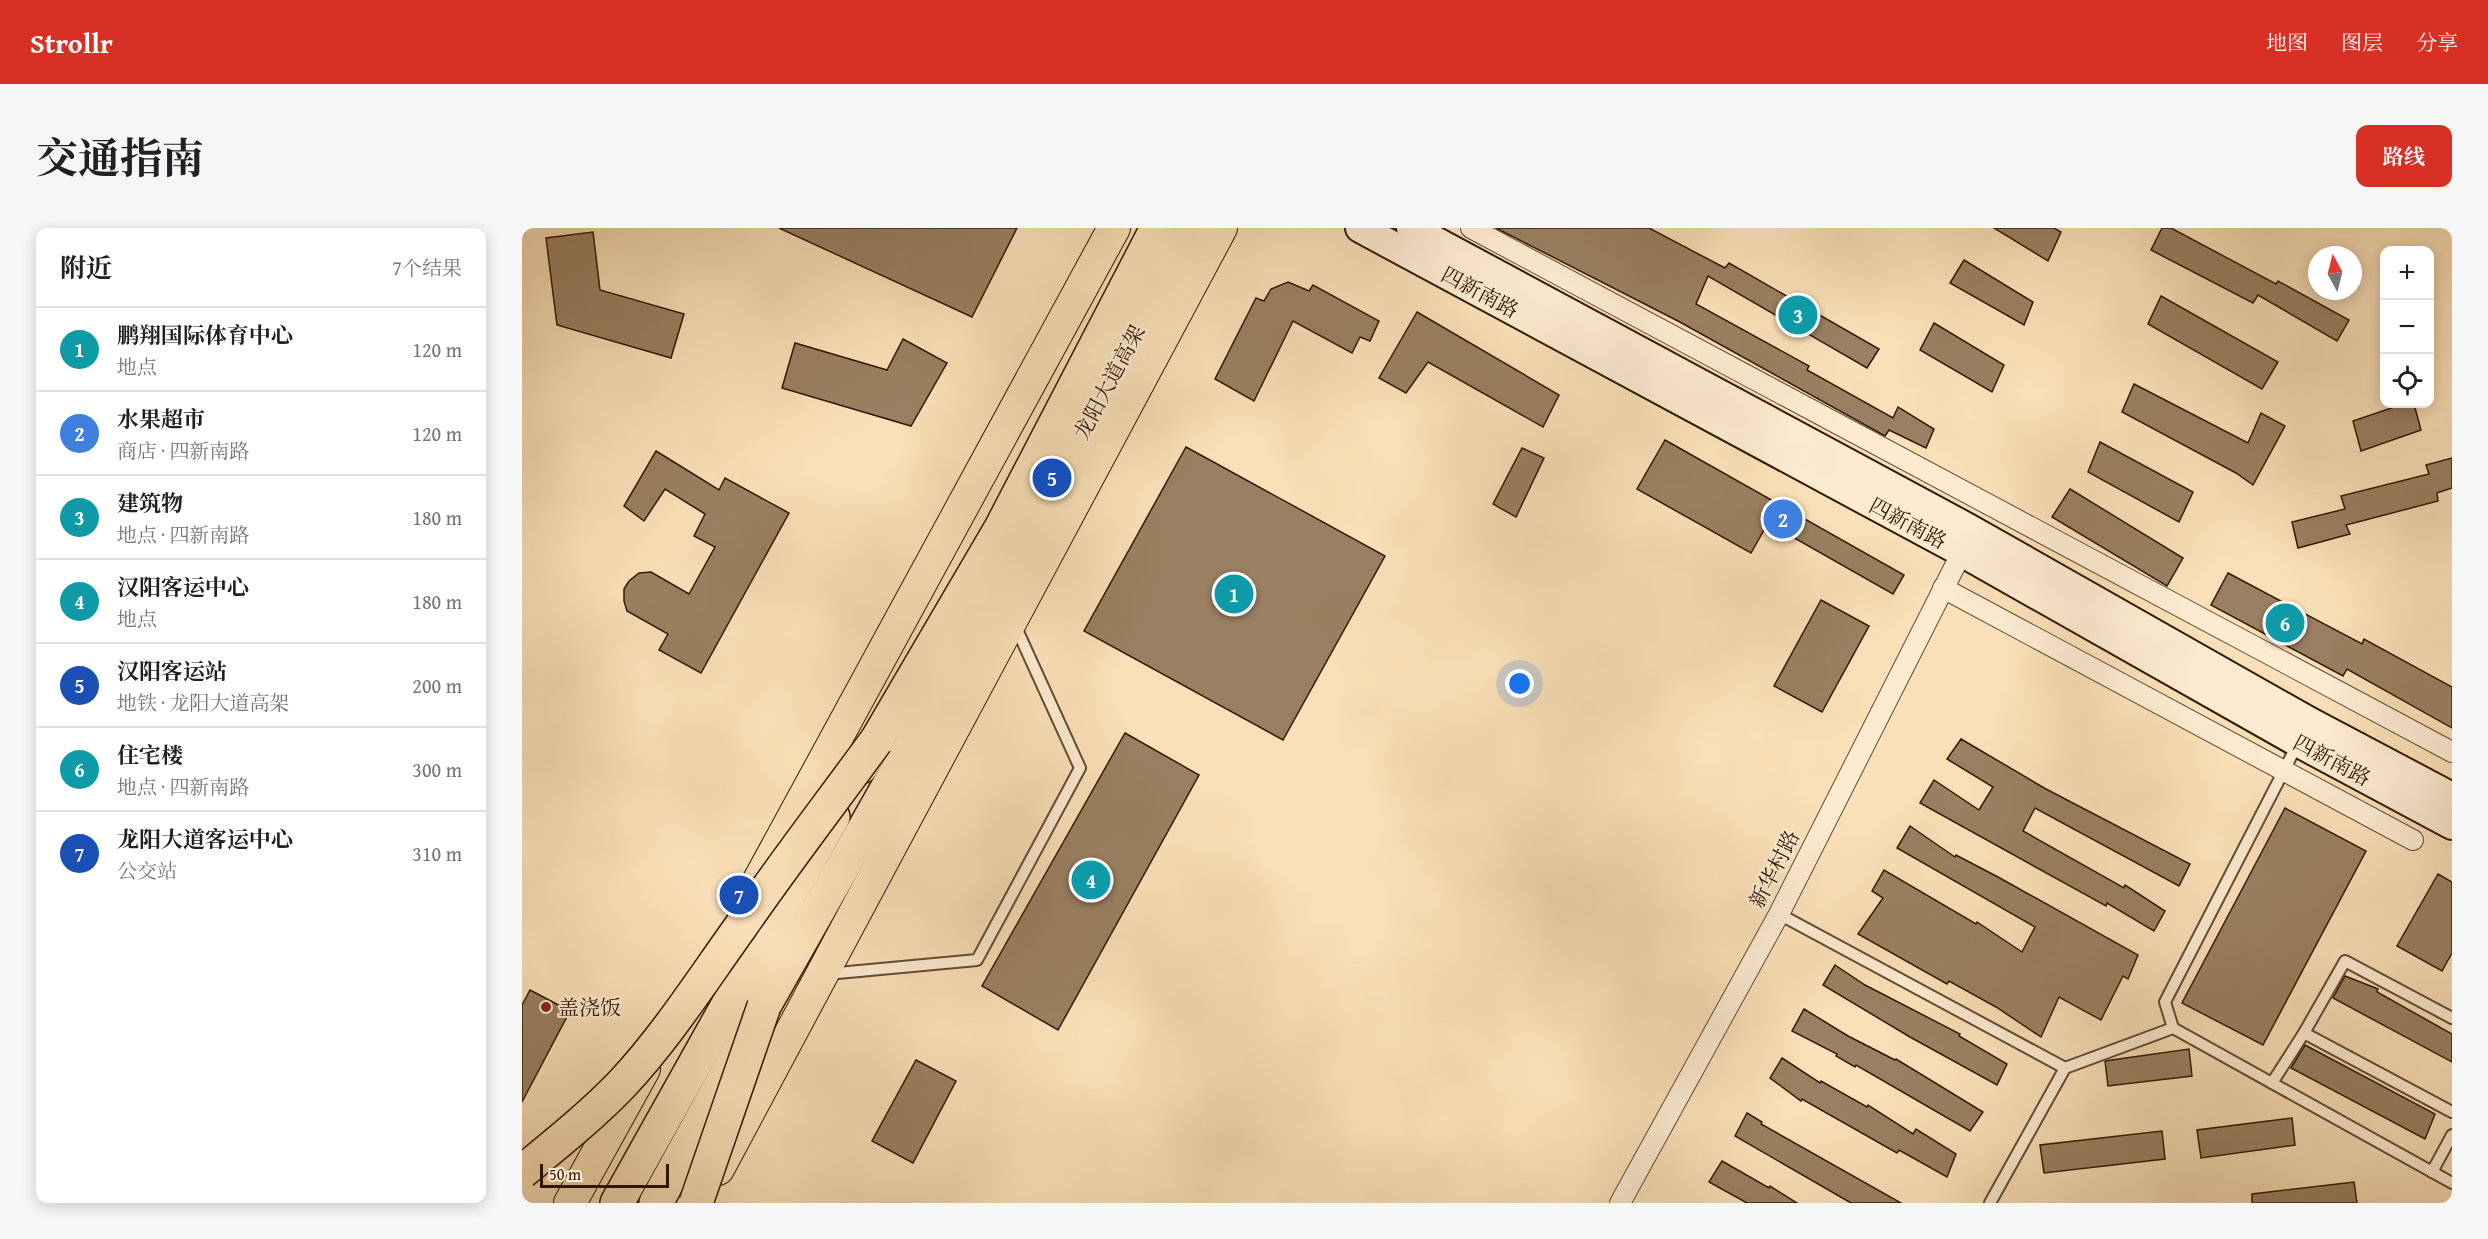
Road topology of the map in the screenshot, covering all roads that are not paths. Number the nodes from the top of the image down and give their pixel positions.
1 (1114, 228) edge
2 (1157, 228) edge
3 (1190, 228) edge
4 (1221, 228) edge
5 (1360, 228) edge
6 (1411, 228) edge
7 (1471, 228) edge
8 (1014, 532) junction
9 (1962, 552) junction
10 (1943, 588) junction
11 (1012, 618) junction
12 (876, 741) junction
13 (2299, 743) junction
14 (2452, 752) edge
15 (2284, 771) junction
16 (2452, 797) edge
17 (2452, 825) edge
18 (2413, 840) dead end
19 (1779, 914) junction
20 (821, 975) junction
21 (764, 1006) junction
22 (2452, 1018) edge
23 (2173, 1028) junction
24 (2304, 1033) junction
25 (2065, 1068) junction
26 (2272, 1083) junction
27 (2452, 1112) edge
28 (2452, 1135) edge
29 (522, 1172) edge
30 (2432, 1172) junction
31 (2452, 1183) edge
32 (570, 1203) edge
33 (618, 1203) edge
34 (656, 1203) edge
35 (698, 1203) edge
36 (1620, 1203) edge
37 (1990, 1203) edge

1 - 32 main road
2 - 8 highway, 龙阳大道高架
3 - 8 highway, 龙阳大道高架
4 - 11 main road
5 - 9 main road, 四新南路
6 - 16 main road, 四新南路
7 - 14 street
8 - 12 highway
8 - 21 highway
9 - 10 street, 新华村路
9 - 13 main road, 四新南路
10 - 15 street
10 - 19 street, 新华村路
11 - 20 main road
11 - 20 lane
12 - 29 highway, bridge
12 - 33 highway, bridge
13 - 15 lane
13 - 17 main road, 四新南路
15 - 18 street
15 - 23 lane
19 - 25 lane
19 - 36 street, 新华村路
20 - 35 main road
21 - 34 highway, bridge
21 - 35 highway, bridge
22 - 24 lane
23 - 25 lane
23 - 26 lane
24 - 26 lane
24 - 27 lane
25 - 37 lane
26 - 30 lane
28 - 30 lane
30 - 31 lane

